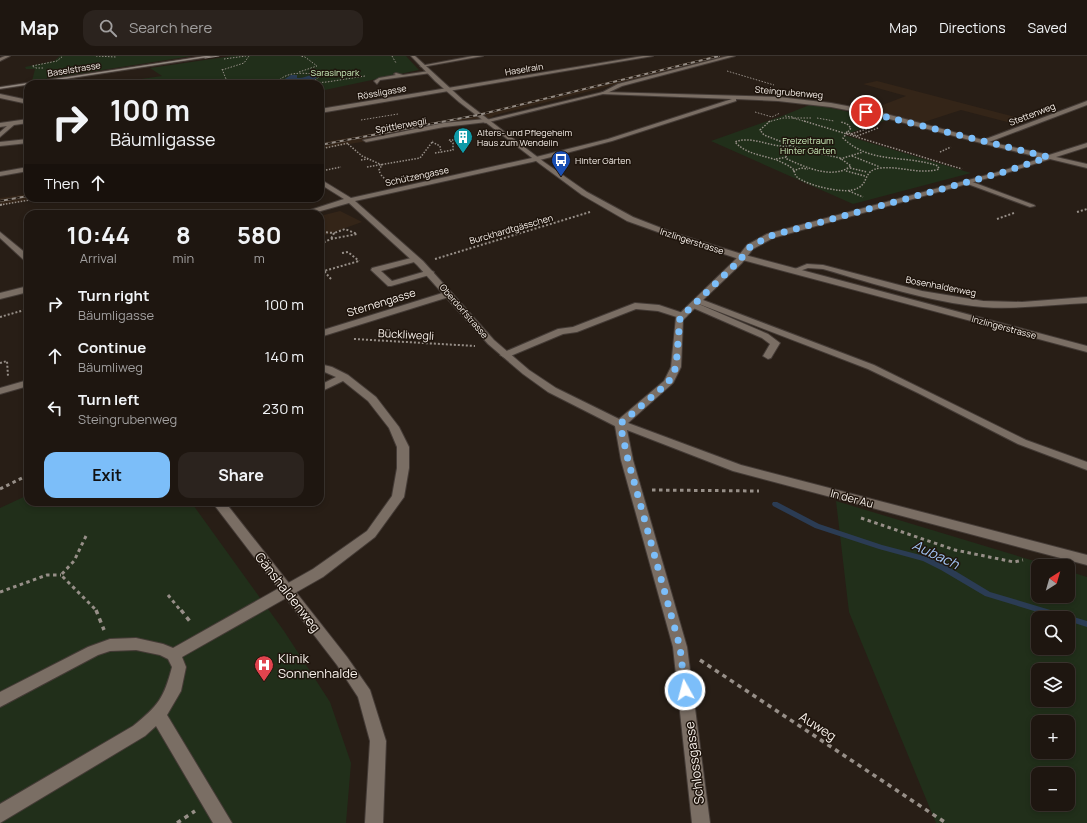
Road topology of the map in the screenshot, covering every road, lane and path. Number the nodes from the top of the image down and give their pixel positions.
1 (8, 56) edge
2 (63, 56) edge
3 (214, 56) edge
4 (246, 56) edge
5 (249, 56) edge
6 (300, 56) edge
7 (306, 56) edge
8 (392, 56) edge
9 (413, 56) edge
10 (481, 56) edge
11 (651, 56) edge
12 (733, 56) edge
13 (0, 60) edge
14 (220, 60) dead end
15 (397, 64) dead end
16 (703, 64) junction
17 (221, 65) dead end
18 (422, 66) junction
19 (36, 68) dead end
20 (222, 70) junction
21 (429, 72) junction
22 (296, 73) junction
23 (396, 74) dead end
24 (366, 76) dead end
25 (404, 76) junction
26 (64, 79) junction
27 (58, 80) edge
28 (71, 80) edge
29 (226, 80) edge
30 (280, 80) edge
31 (316, 80) edge
32 (324, 81) edge
33 (377, 83) dead end
34 (24, 85) edge
35 (777, 86) dead end
36 (0, 88) edge
37 (447, 90) junction
38 (603, 93) junction
39 (0, 96) edge
40 (733, 97) junction
41 (24, 101) edge
42 (1087, 103) edge
43 (324, 110) edge
44 (398, 114) dead end
45 (790, 117) junction
46 (795, 117) junction
47 (361, 120) dead end
48 (486, 121) junction
49 (24, 122) edge
50 (12, 124) junction
51 (0, 125) edge
52 (24, 128) edge
53 (428, 129) junction
54 (866, 129) dead end
55 (438, 132) dead end
56 (1, 133) edge
57 (847, 134) junction
58 (851, 134) junction
59 (861, 134) dead end
60 (857, 136) junction
61 (854, 137) junction
62 (428, 138) dead end
63 (366, 140) joint
64 (449, 140) dead end
65 (24, 141) edge
66 (432, 142) junction
67 (983, 142) junction
68 (0, 144) edge
69 (348, 144) junction
70 (790, 145) junction
71 (1087, 145) edge
72 (324, 148) edge
73 (780, 148) junction
74 (807, 150) junction
75 (790, 151) junction
76 (441, 152) junction
77 (863, 152) junction
78 (435, 153) dead end
79 (852, 156) junction
80 (786, 157) junction
81 (1048, 157) junction
82 (369, 159) junction
83 (537, 159) junction
84 (772, 159) junction
85 (839, 159) junction
86 (361, 160) dead end
87 (382, 165) junction
88 (1087, 166) edge
89 (341, 167) dead end
90 (367, 167) dead end
91 (850, 168) junction
92 (882, 168) junction
93 (24, 170) edge
94 (324, 170) edge
95 (815, 170) junction
96 (793, 171) junction
97 (843, 171) junction
98 (868, 172) junction
99 (380, 173) dead end
100 (0, 174) edge
101 (865, 176) junction
102 (985, 177) junction
103 (967, 182) junction
104 (324, 184) edge
105 (848, 191) junction
106 (865, 198) dead end
107 (350, 200) junction
108 (24, 201) edge
109 (0, 205) edge
110 (604, 205) junction
111 (1032, 206) dead end
112 (1087, 209) edge
113 (316, 210) edge
114 (1018, 212) dead end
115 (1077, 212) dead end
116 (997, 219) dead end
117 (324, 232) edge
118 (334, 233) junction
119 (0, 234) edge
120 (331, 239) junction
121 (324, 242) edge
122 (342, 253) dead end
123 (24, 255) edge
124 (742, 256) junction
125 (359, 261) junction
126 (418, 261) junction
127 (375, 270) junction
128 (794, 271) junction
129 (430, 272) junction
130 (331, 279) dead end
131 (24, 290) edge
132 (449, 294) junction
133 (0, 296) edge
134 (1087, 300) edge
135 (696, 303) junction
136 (24, 310) edge
137 (0, 316) edge
138 (683, 316) junction
139 (324, 333) edge
140 (353, 339) dead end
141 (491, 342) junction
142 (1087, 349) edge
143 (505, 355) junction
144 (768, 356) dead end
145 (0, 364) edge
146 (324, 368) edge
147 (344, 377) junction
148 (24, 384) edge
149 (324, 388) edge
150 (5, 389) edge
151 (620, 424) junction
152 (1087, 466) edge
153 (24, 477) edge
154 (0, 489) edge
155 (636, 491) junction
156 (762, 491) dead end
157 (221, 506) edge
158 (860, 518) dead end
159 (86, 536) dead end
160 (1044, 549) junction
161 (1087, 560) edge
162 (61, 575) junction
163 (286, 591) junction
164 (0, 592) edge
165 (168, 595) dead end
166 (202, 637) junction
167 (110, 645) junction
168 (680, 647) junction
169 (173, 655) junction
170 (0, 700) edge
171 (158, 716) junction
172 (0, 814) edge
173 (223, 823) edge
174 (374, 823) edge
175 (701, 823) edge
176 (946, 823) edge

1 - 13 street
2 - 19 path
3 - 26 street, Baselstrasse
4 - 14 path
5 - 20 path
6 - 7 path
7 - 22 path
8 - 15 path
9 - 18 street, Inzlingerstrasse
10 - 18 street
11 - 37 street, Haselrain
12 - 16 street
16 - 35 path
16 - 38 street
17 - 20 path
18 - 21 street, Inzlingerstrasse
20 - 29 path
21 - 25 street
21 - 37 street, Inzlingerstrasse
22 - 30 path
22 - 31 path
23 - 25 street
24 - 32 path
25 - 33 street
26 - 27 street, Baselstrasse
26 - 28 street
34 - 36 street, Baselstrasse
37 - 43 street, Rössligasse
37 - 48 street, Inzlingerstrasse
38 - 40 street, Steingrubenweg
38 - 48 street, Steingrubenweg
39 - 41 street
40 - 67 street, Steingrubenweg
40 - 83 street
42 - 67 street, Stettenweg
44 - 47 path
45 - 46 path
45 - 46 path
45 - 57 path
45 - 70 path
46 - 57 path
46 - 57 path
48 - 53 street, Spittlerwegli
48 - 83 street, Inzlingerstrasse
49 - 50 street
50 - 51 street
50 - 56 street
52 - 56 street
53 - 55 street
53 - 63 street, Spittlerwegli
54 - 58 path
57 - 58 path
57 - 61 path
57 - 77 path
58 - 60 path
59 - 60 path
60 - 61 path
61 - 102 path
62 - 66 path
63 - 69 path, Spittlerwegli
64 - 76 path
65 - 68 street
66 - 76 path
66 - 87 path
67 - 81 street, Steingrubenweg
69 - 72 path, Spittlerwegli
69 - 82 path
70 - 73 path
70 - 74 path
71 - 81 street
73 - 75 path
73 - 84 path
74 - 75 path
74 - 85 path
75 - 80 path
76 - 78 path
77 - 79 path
77 - 92 path
79 - 85 path
79 - 92 path
80 - 84 path
80 - 95 path
81 - 88 street, Steingrubenweg
81 - 102 street
82 - 86 path
82 - 87 path
83 - 107 street, Schützengasse
83 - 110 street, Inzlingerstrasse
84 - 96 path
85 - 91 path
87 - 90 path
87 - 99 path
89 - 94 path
91 - 97 path
91 - 98 path
92 - 98 path
93 - 100 street
95 - 96 path
95 - 97 path
96 - 105 path
97 - 101 path
98 - 101 path
101 - 105 path
102 - 103 street
103 - 111 street
103 - 124 street
104 - 107 street, Oberdorfstrasse
105 - 106 path
107 - 113 street, Schützengasse
107 - 126 street, Oberdorfstrasse
108 - 109 path
110 - 124 street, Inzlingerstrasse
110 - 126 path, Burckhardtgässchen
112 - 115 path
114 - 116 path
117 - 118 path
118 - 120 path
118 - 120 path
119 - 123 street
120 - 121 path
122 - 125 path
124 - 128 street, Inzlingerstrasse
124 - 135 street
125 - 127 path
125 - 130 path
126 - 127 street
126 - 129 street, Oberdorfstrasse
127 - 129 street
128 - 134 street, Bosenhaldenweg
128 - 142 street, Inzlingerstrasse
129 - 132 street, Oberdorfstrasse
131 - 133 street
132 - 139 street, Sternengasse
132 - 141 street, Oberdorfstrasse
135 - 138 street
135 - 144 street
135 - 152 street
136 - 137 path
138 - 143 street
138 - 151 street
140 - 141 path, Bückliwegli
141 - 143 street, Oberdorfstrasse
143 - 151 street, Oberdorfstrasse
145 - 150 path
146 - 147 street
147 - 149 street
147 - 163 street
148 - 150 street
151 - 155 street, Schlossgasse
151 - 160 street, In der Au
153 - 154 path
155 - 156 path
155 - 168 street, Schlossgasse
157 - 163 street, Gänshaldenweg
158 - 160 path
159 - 162 path
160 - 161 street, In der Au
162 - 164 path
162 - 167 path
163 - 166 street
163 - 174 street, Gänshaldenweg
165 - 166 path
166 - 169 street
167 - 169 street
167 - 170 street
168 - 175 street, Schlossgasse
168 - 176 path, Auweg
169 - 171 street
171 - 172 street
171 - 173 street

